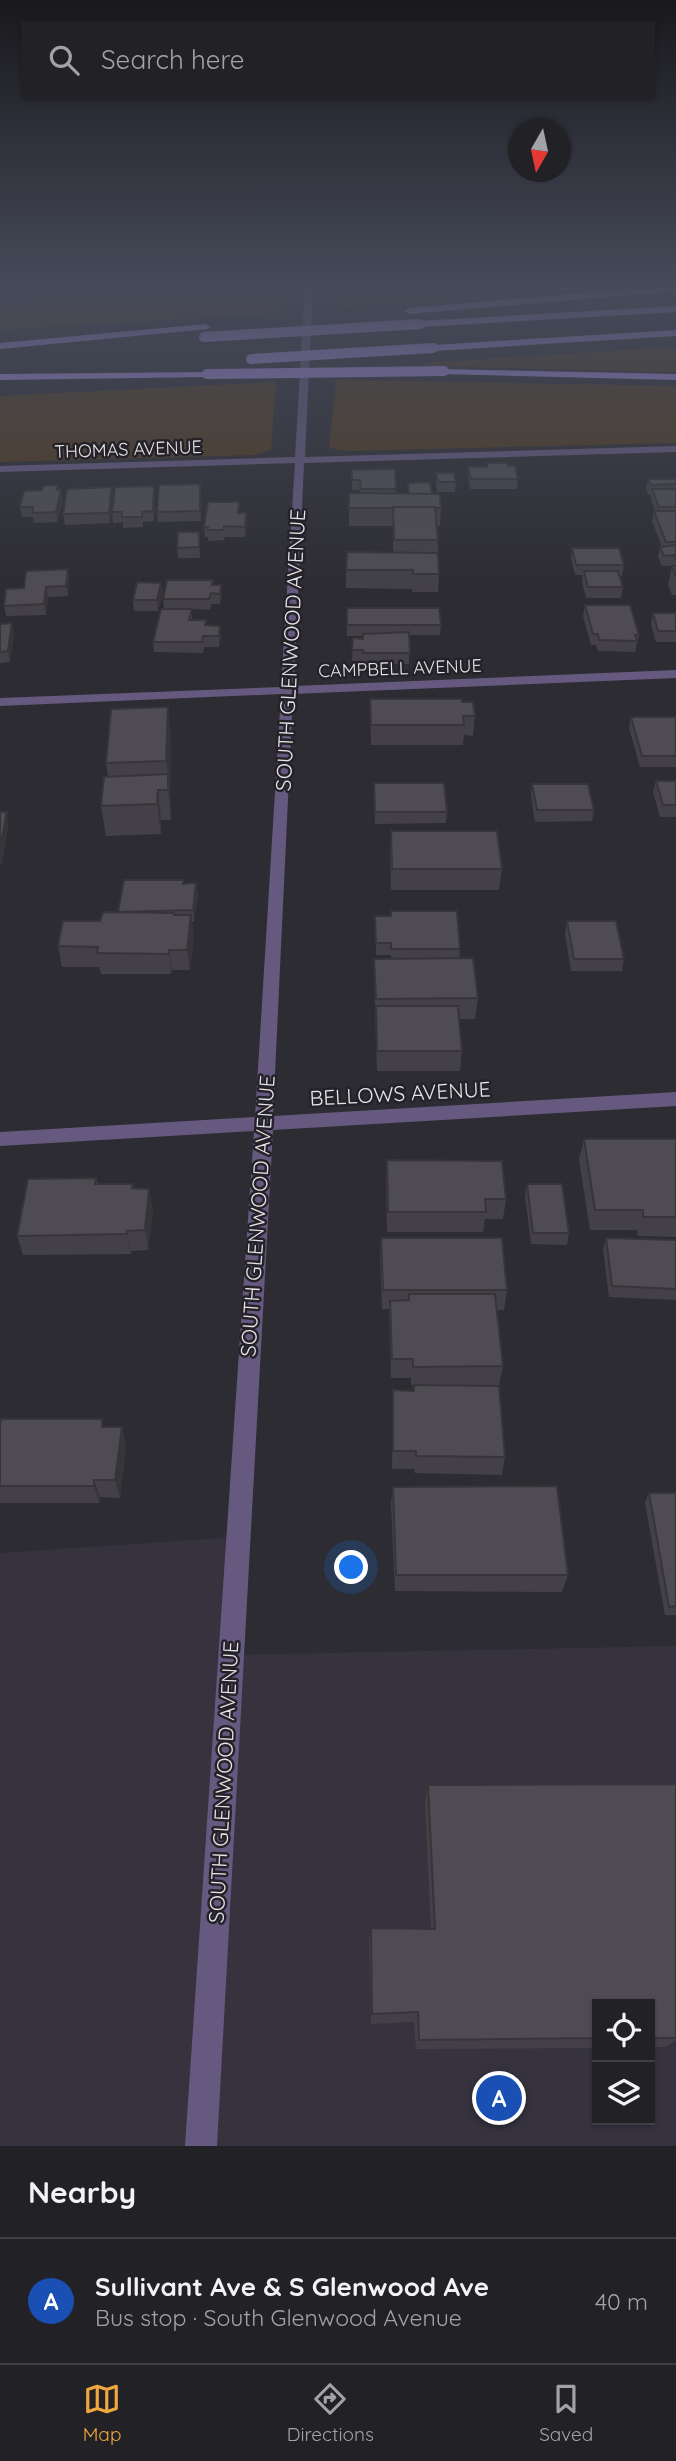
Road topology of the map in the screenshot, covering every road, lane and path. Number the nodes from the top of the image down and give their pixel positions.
1 (304, 385) edge
2 (676, 449) edge
3 (300, 460) junction
4 (0, 469) edge
5 (676, 674) edge
6 (289, 690) junction
7 (0, 702) edge
8 (676, 1099) edge
9 (264, 1123) junction
10 (0, 1139) edge
11 (201, 2146) edge

1 - 3 street, SOUTH GLENWOOD AVENUE
2 - 3 street, THOMAS AVENUE
3 - 4 street, THOMAS AVENUE
3 - 6 street, SOUTH GLENWOOD AVENUE
5 - 6 street, CAMPBELL AVENUE
6 - 7 street, CAMPBELL AVENUE
6 - 9 street, SOUTH GLENWOOD AVENUE
8 - 9 street, BELLOWS AVENUE
9 - 10 street, BELLOWS AVENUE
9 - 11 street, SOUTH GLENWOOD AVENUE

